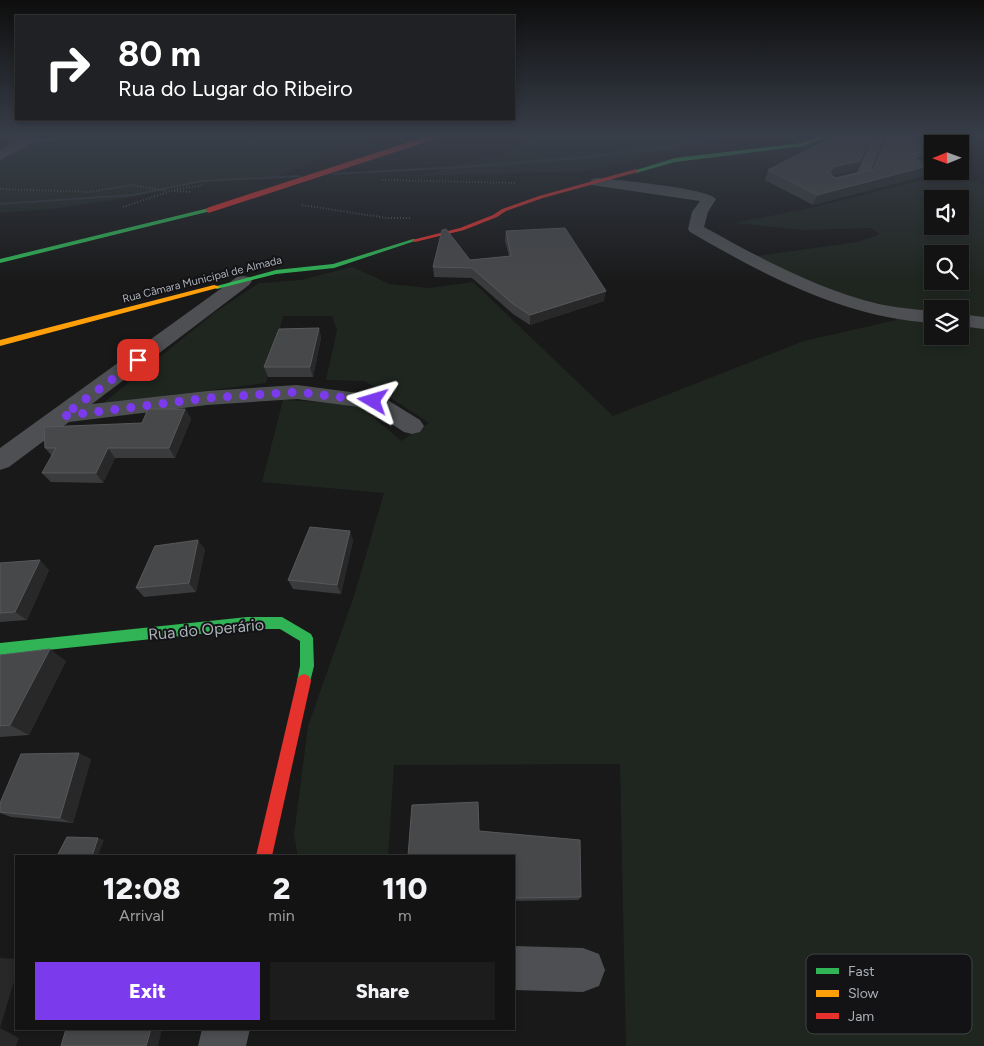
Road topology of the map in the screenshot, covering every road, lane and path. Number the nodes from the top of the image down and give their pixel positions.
1 (127, 186) edge
2 (137, 186) edge
3 (197, 186) edge
4 (286, 186) edge
5 (582, 186) edge
6 (627, 186) edge
7 (0, 189) edge
8 (169, 191) junction
9 (198, 191) dead end
10 (141, 201) dead end
11 (299, 205) dead end
12 (415, 218) dead end
13 (0, 261) edge
14 (243, 281) junction
15 (924, 316) edge
16 (969, 321) edge
17 (984, 323) edge
18 (0, 343) edge
19 (63, 416) junction
20 (412, 426) dead end
21 (0, 461) edge
22 (0, 649) edge
23 (264, 855) edge
24 (515, 968) edge
25 (583, 970) dead end
26 (226, 1030) edge
27 (222, 1046) edge

1 - 7 path
2 - 8 path
3 - 8 path
4 - 13 street, bridge
5 - 14 street, Rua Câmara Municipal de Almada
6 - 15 street
8 - 9 path
8 - 10 path
11 - 12 path
14 - 18 street, Rua Câmara Municipal de Almada
14 - 19 street
16 - 17 street
19 - 20 street
19 - 21 street
22 - 23 street, Rua do Operário
24 - 25 street
26 - 27 street

